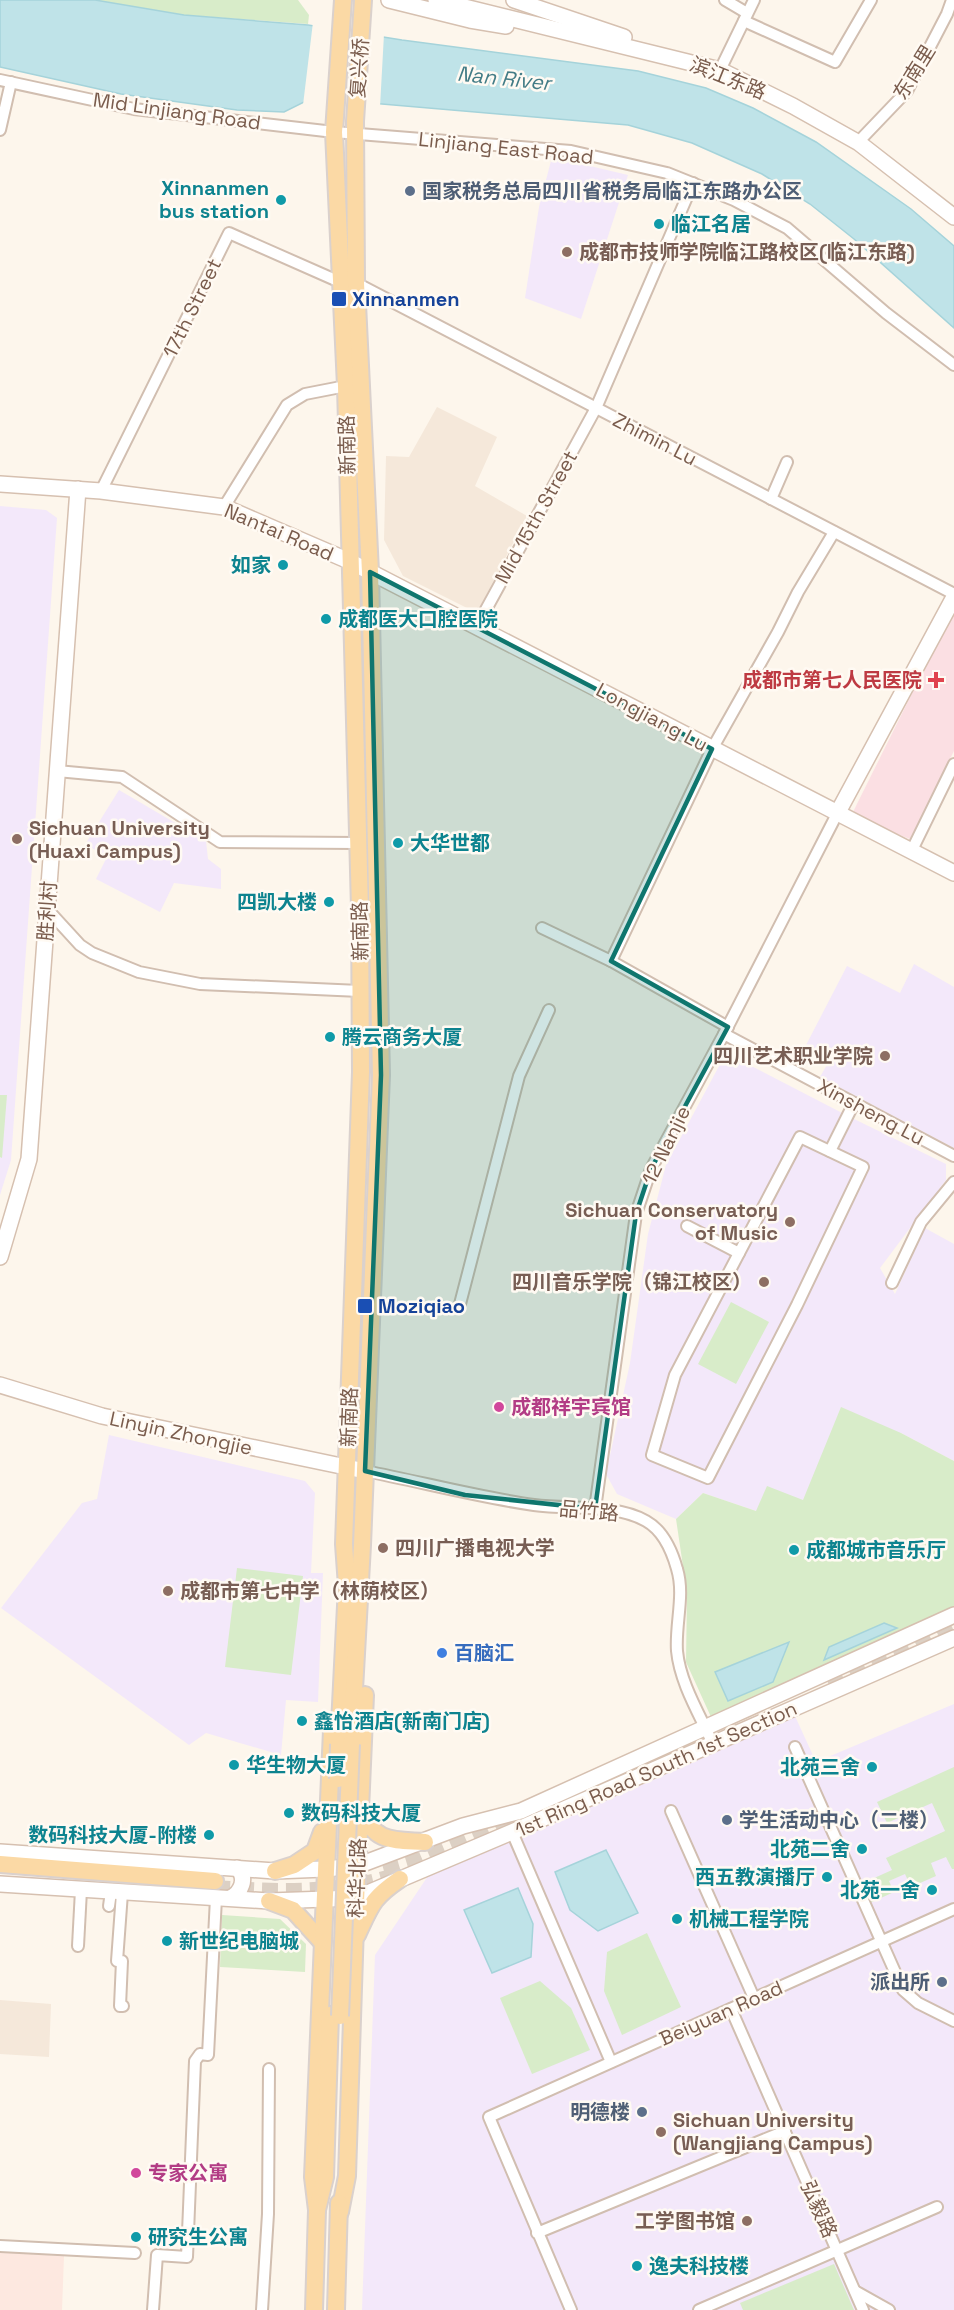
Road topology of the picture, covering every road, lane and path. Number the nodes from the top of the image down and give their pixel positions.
1 (389, 0) edge
2 (436, 0) edge
3 (472, 0) edge
4 (514, 0) edge
5 (725, 0) edge
6 (754, 0) edge
7 (871, 0) edge
8 (952, 0) edge
9 (342, 7) edge
10 (363, 8) edge
11 (745, 17) junction
12 (631, 43) junction
13 (721, 66) junction
14 (6, 81) edge
15 (334, 125) junction
16 (355, 128) junction
17 (0, 130) edge
18 (863, 136) junction
19 (693, 183) junction
20 (954, 207) edge
21 (954, 218) edge
22 (348, 283) junction
23 (954, 365) edge
24 (346, 386) junction
25 (596, 408) junction
26 (788, 462) dead end
27 (0, 484) edge
28 (78, 489) junction
29 (101, 491) junction
30 (771, 499) junction
31 (224, 507) junction
32 (834, 532) junction
33 (349, 561) junction
34 (370, 572) junction
35 (954, 596) edge
36 (477, 626) junction
37 (712, 749) junction
38 (954, 764) edge
39 (57, 771) junction
40 (837, 814) junction
41 (357, 843) junction
42 (911, 852) junction
43 (954, 873) edge
44 (47, 909) junction
45 (542, 928) dead end
46 (611, 961) junction
47 (360, 992) junction
48 (549, 1010) dead end
49 (726, 1030) junction
50 (854, 1103) junction
51 (830, 1151) junction
52 (954, 1156) edge
53 (954, 1182) edge
54 (687, 1226) dead end
55 (739, 1253) junction
56 (0, 1257) edge
57 (892, 1283) dead end
58 (460, 1304) dead end
59 (0, 1386) edge
60 (347, 1468) junction
61 (365, 1471) junction
62 (595, 1509) junction
63 (344, 1544) junction
64 (362, 1545) junction
65 (954, 1615) edge
66 (954, 1638) edge
67 (706, 1729) junction
68 (345, 1744) junction
69 (713, 1744) junction
70 (795, 1747) dead end
71 (330, 1770) junction
72 (361, 1770) junction
73 (360, 1807) junction
74 (671, 1811) dead end
75 (326, 1823) junction
76 (512, 1832) junction
77 (425, 1842) junction
78 (0, 1852) edge
79 (0, 1864) edge
80 (357, 1866) junction
81 (237, 1868) junction
82 (325, 1869) junction
83 (274, 1871) junction
84 (0, 1873) edge
85 (400, 1879) junction
86 (0, 1884) edge
87 (81, 1890) junction
88 (218, 1891) junction
89 (114, 1897) junction
90 (324, 1897) junction
91 (356, 1898) junction
92 (269, 1900) junction
93 (954, 1909) edge
94 (355, 1933) junction
95 (322, 1938) junction
96 (881, 1942) junction
97 (78, 1946) dead end
98 (754, 1998) junction
99 (123, 2006) dead end
100 (731, 2008) junction
101 (335, 2016) junction
102 (954, 2021) edge
103 (611, 2062) junction
104 (269, 2069) dead end
105 (785, 2131) junction
106 (937, 2207) dead end
107 (317, 2210) junction
108 (340, 2212) junction
109 (537, 2233) junction
110 (0, 2246) edge
111 (837, 2251) junction
112 (135, 2253) dead end
113 (855, 2291) junction
114 (153, 2310) edge
115 (262, 2310) edge
116 (314, 2310) edge
117 (336, 2310) edge
118 (571, 2310) edge
119 (699, 2310) edge
120 (863, 2310) edge
121 (889, 2310) edge

1 - 12 main road
2 - 12 main road, 滨江东路
3 - 12 main road, 滨江东路
4 - 12 main road
5 - 11 street
6 - 11 street
7 - 11 street
8 - 18 street, 东南里
9 - 15 main road, 复兴桥
10 - 16 main road, 复兴桥
11 - 13 street
12 - 13 main road, 滨江东路
13 - 18 main road, 滨江东路
13 - 21 main road, 滨江东路
14 - 15 street, Mid Linjiang Road
14 - 17 street
15 - 16 street, Mid Linjiang Road
15 - 22 main road, 新南路
16 - 19 street, Linjiang East Road
16 - 22 main road, 新南路
18 - 20 main road, 滨江东路
19 - 23 street, Linjiang East Road
19 - 25 street, Mid 15th Street
22 - 24 main road, 新南路
22 - 25 street, Zhimin Lu
22 - 29 street, 17th Street
22 - 34 main road, 新南路
24 - 31 street
24 - 33 main road, 新南路
25 - 30 street, Zhimin Lu
25 - 36 street, Mid 15th Street
26 - 30 street
27 - 28 main road, Nantai Road
28 - 29 main road, Nantai Road
28 - 39 main road, 胜利村
29 - 31 main road, Nantai Road
30 - 32 street, Zhimin Lu
31 - 33 main road, Nantai Road
32 - 35 street, Zhimin Lu
32 - 37 street
33 - 34 main road, Longjiang Lu
33 - 41 main road, 新南路
34 - 36 main road, Longjiang Lu
34 - 61 main road, 新南路
35 - 40 main road
36 - 37 main road, Longjiang Lu
37 - 40 main road, Longjiang Lu
37 - 46 street
38 - 42 street
39 - 41 street
39 - 44 main road, 胜利村
40 - 42 main road, Longjiang Lu
40 - 49 street, 12 Nanjie
41 - 47 main road, 新南路
42 - 43 main road, Longjiang Lu
44 - 47 street
44 - 56 main road, 胜利村
45 - 46 street, Xinsheng Lu
46 - 49 street, Xinsheng Lu
47 - 60 main road, 新南路
48 - 58 street
49 - 50 street, Xinsheng Lu
49 - 62 street, 12 Nanjie
50 - 51 street
50 - 52 street, Xinsheng Lu
51 - 55 street
51 - 55 street
53 - 57 street
54 - 55 street
59 - 60 main road, Linyin Zhongjie
60 - 61 main road, Linyin Zhongjie
60 - 63 main road, 新南路
61 - 62 street, 品竹路
61 - 64 main road, 新南路
62 - 67 street, 品竹路
63 - 68 main road, 新南路
63 - 71 main road, 科华北路
64 - 68 main road, 新南路
64 - 72 main road, 科华北路
65 - 67 main road, 1st Ring Road South 1st Section
66 - 69 main road, 1st Ring Road South 1st Section
67 - 69 street, 品竹路
67 - 77 main road, 1st Ring Road South 1st Section
68 - 101 main road, 科华北路, bridge
69 - 76 main road, 1st Ring Road South 1st Section
70 - 96 street
71 - 72 main road
71 - 75 main road, 科华北路
72 - 73 main road, 科华北路
73 - 77 main road
73 - 80 main road, 科华北路
74 - 98 street
75 - 82 main road, 科华北路
75 - 83 main road
76 - 85 main road, 1st Ring Road South 1st Section
76 - 103 street
77 - 80 main road, 1st Ring Road South 1st Section
78 - 81 main road, 1st Ring Road South 1st Section
79 - 88 main road
80 - 82 main road, 1st Ring Road South 1st Section
80 - 91 main road, 科华北路
81 - 83 main road, 1st Ring Road South 1st Section
81 - 88 main road
82 - 83 main road, 1st Ring Road South 1st Section
82 - 90 main road, 科华北路
84 - 88 main road
85 - 91 main road, 1st Ring Road South 1st Section
85 - 94 main road
86 - 87 main road
87 - 89 main road
87 - 97 street
88 - 89 main road
88 - 92 main road
88 - 114 street
89 - 99 street
90 - 91 main road
90 - 92 main road
90 - 95 main road, 科华北路
91 - 94 main road, 科华北路
92 - 95 main road
93 - 96 street, Beiyuan Road
94 - 95 main road
94 - 108 main road, 科华北路
95 - 107 main road, 科华北路
96 - 98 street, Beiyuan Road
96 - 102 street
98 - 100 street, Beiyuan Road
100 - 103 street, Beiyuan Road
100 - 105 street, 弘毅路
101 - 107 main road, 科华北路
101 - 108 main road, 科华北路
103 - 109 street, Beiyuan Road
104 - 115 street
105 - 109 street
105 - 111 street, 弘毅路
106 - 111 street
107 - 116 main road, 科华北路
108 - 117 main road, 科华北路
109 - 118 street
110 - 112 street
111 - 113 street, 弘毅路
111 - 119 street
113 - 120 street, 弘毅路
113 - 121 street

